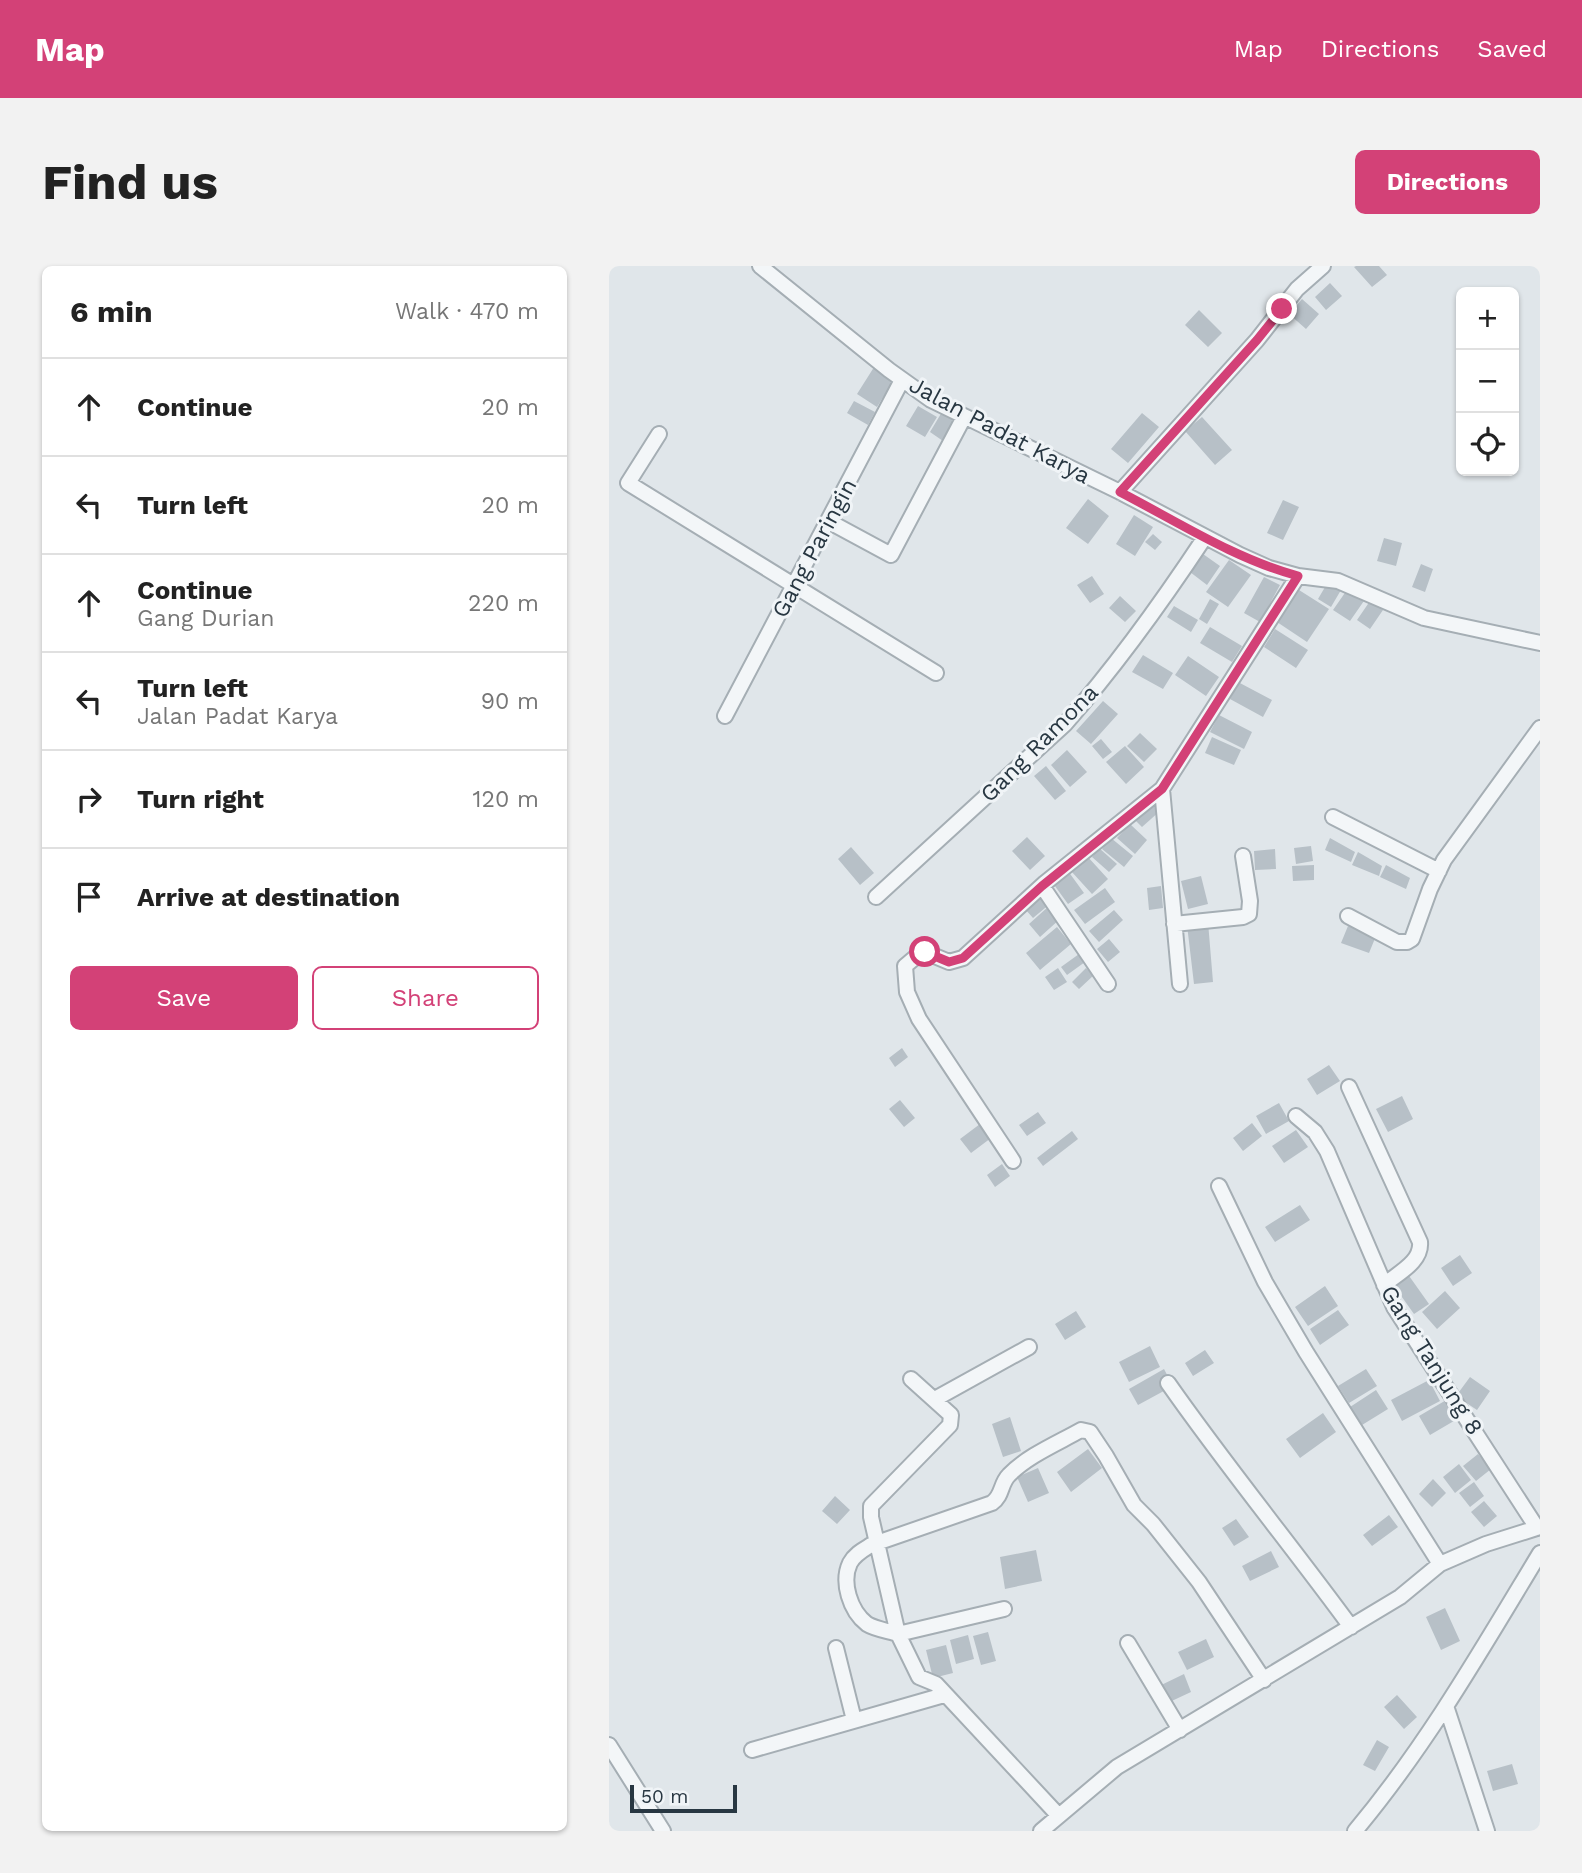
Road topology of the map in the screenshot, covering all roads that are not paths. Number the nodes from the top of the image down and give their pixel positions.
1 (760, 266) edge
2 (1324, 266) edge
3 (902, 380) junction
4 (964, 416) junction
5 (659, 434) dead end
6 (1120, 492) junction
7 (828, 521) junction
8 (1206, 537) junction
9 (1298, 576) junction
10 (793, 586) junction
11 (1540, 643) edge
12 (936, 673) dead end
13 (725, 716) dead end
14 (1540, 728) edge
15 (1162, 789) junction
16 (1333, 817) dead end
17 (1243, 856) dead end
18 (1439, 871) junction
19 (1042, 886) junction
20 (876, 897) dead end
21 (1348, 916) dead end
22 (1174, 924) junction
23 (1108, 984) dead end
24 (1180, 984) dead end
25 (1349, 1087) dead end
26 (1296, 1116) dead end
27 (1013, 1161) dead end
28 (1219, 1186) dead end
29 (1384, 1285) junction
30 (1029, 1347) dead end
31 (911, 1379) dead end
32 (1168, 1383) dead end
33 (935, 1399) junction
34 (1539, 1527) edge
35 (877, 1543) junction
36 (1540, 1553) edge
37 (1440, 1564) junction
38 (1004, 1609) dead end
39 (1351, 1627) junction
40 (898, 1634) junction
41 (1128, 1643) dead end
42 (836, 1648) dead end
43 (1264, 1680) junction
44 (944, 1695) junction
45 (1447, 1709) junction
46 (854, 1720) junction
47 (1180, 1730) junction
48 (609, 1745) edge
49 (752, 1750) dead end
50 (1059, 1816) junction
51 (1043, 1830) edge
52 (663, 1831) edge
53 (1355, 1831) edge
54 (1487, 1831) edge

1 - 3 street, Jalan Padat Karya
2 - 6 street
3 - 4 street, Jalan Padat Karya
3 - 7 street, Gang Paringin
4 - 6 street, Jalan Padat Karya
4 - 7 street
5 - 10 street
6 - 8 street, Jalan Padat Karya
7 - 10 street, Gang Paringin
8 - 9 street, Jalan Padat Karya
8 - 20 street, Gang Ramona
9 - 11 street, Jalan Padat Karya
9 - 15 street
10 - 12 street
10 - 13 street, Gang Paringin
14 - 18 street
15 - 19 street
15 - 22 street
16 - 18 street
17 - 22 street
18 - 21 street
19 - 23 street
19 - 27 street
22 - 24 street
25 - 29 street
26 - 29 street, Gang Tanjung 8
28 - 37 street
29 - 34 street, Gang Tanjung 8
30 - 33 street
31 - 33 street
32 - 39 street
33 - 35 street
34 - 37 street
35 - 40 street
35 - 40 street
35 - 43 street
36 - 45 street
37 - 39 street
38 - 40 street
39 - 43 street
40 - 44 street
41 - 47 street
42 - 46 street
43 - 47 street
44 - 46 street
44 - 50 street
45 - 53 street
45 - 54 street
46 - 49 street
47 - 50 street
48 - 52 street
50 - 51 street

